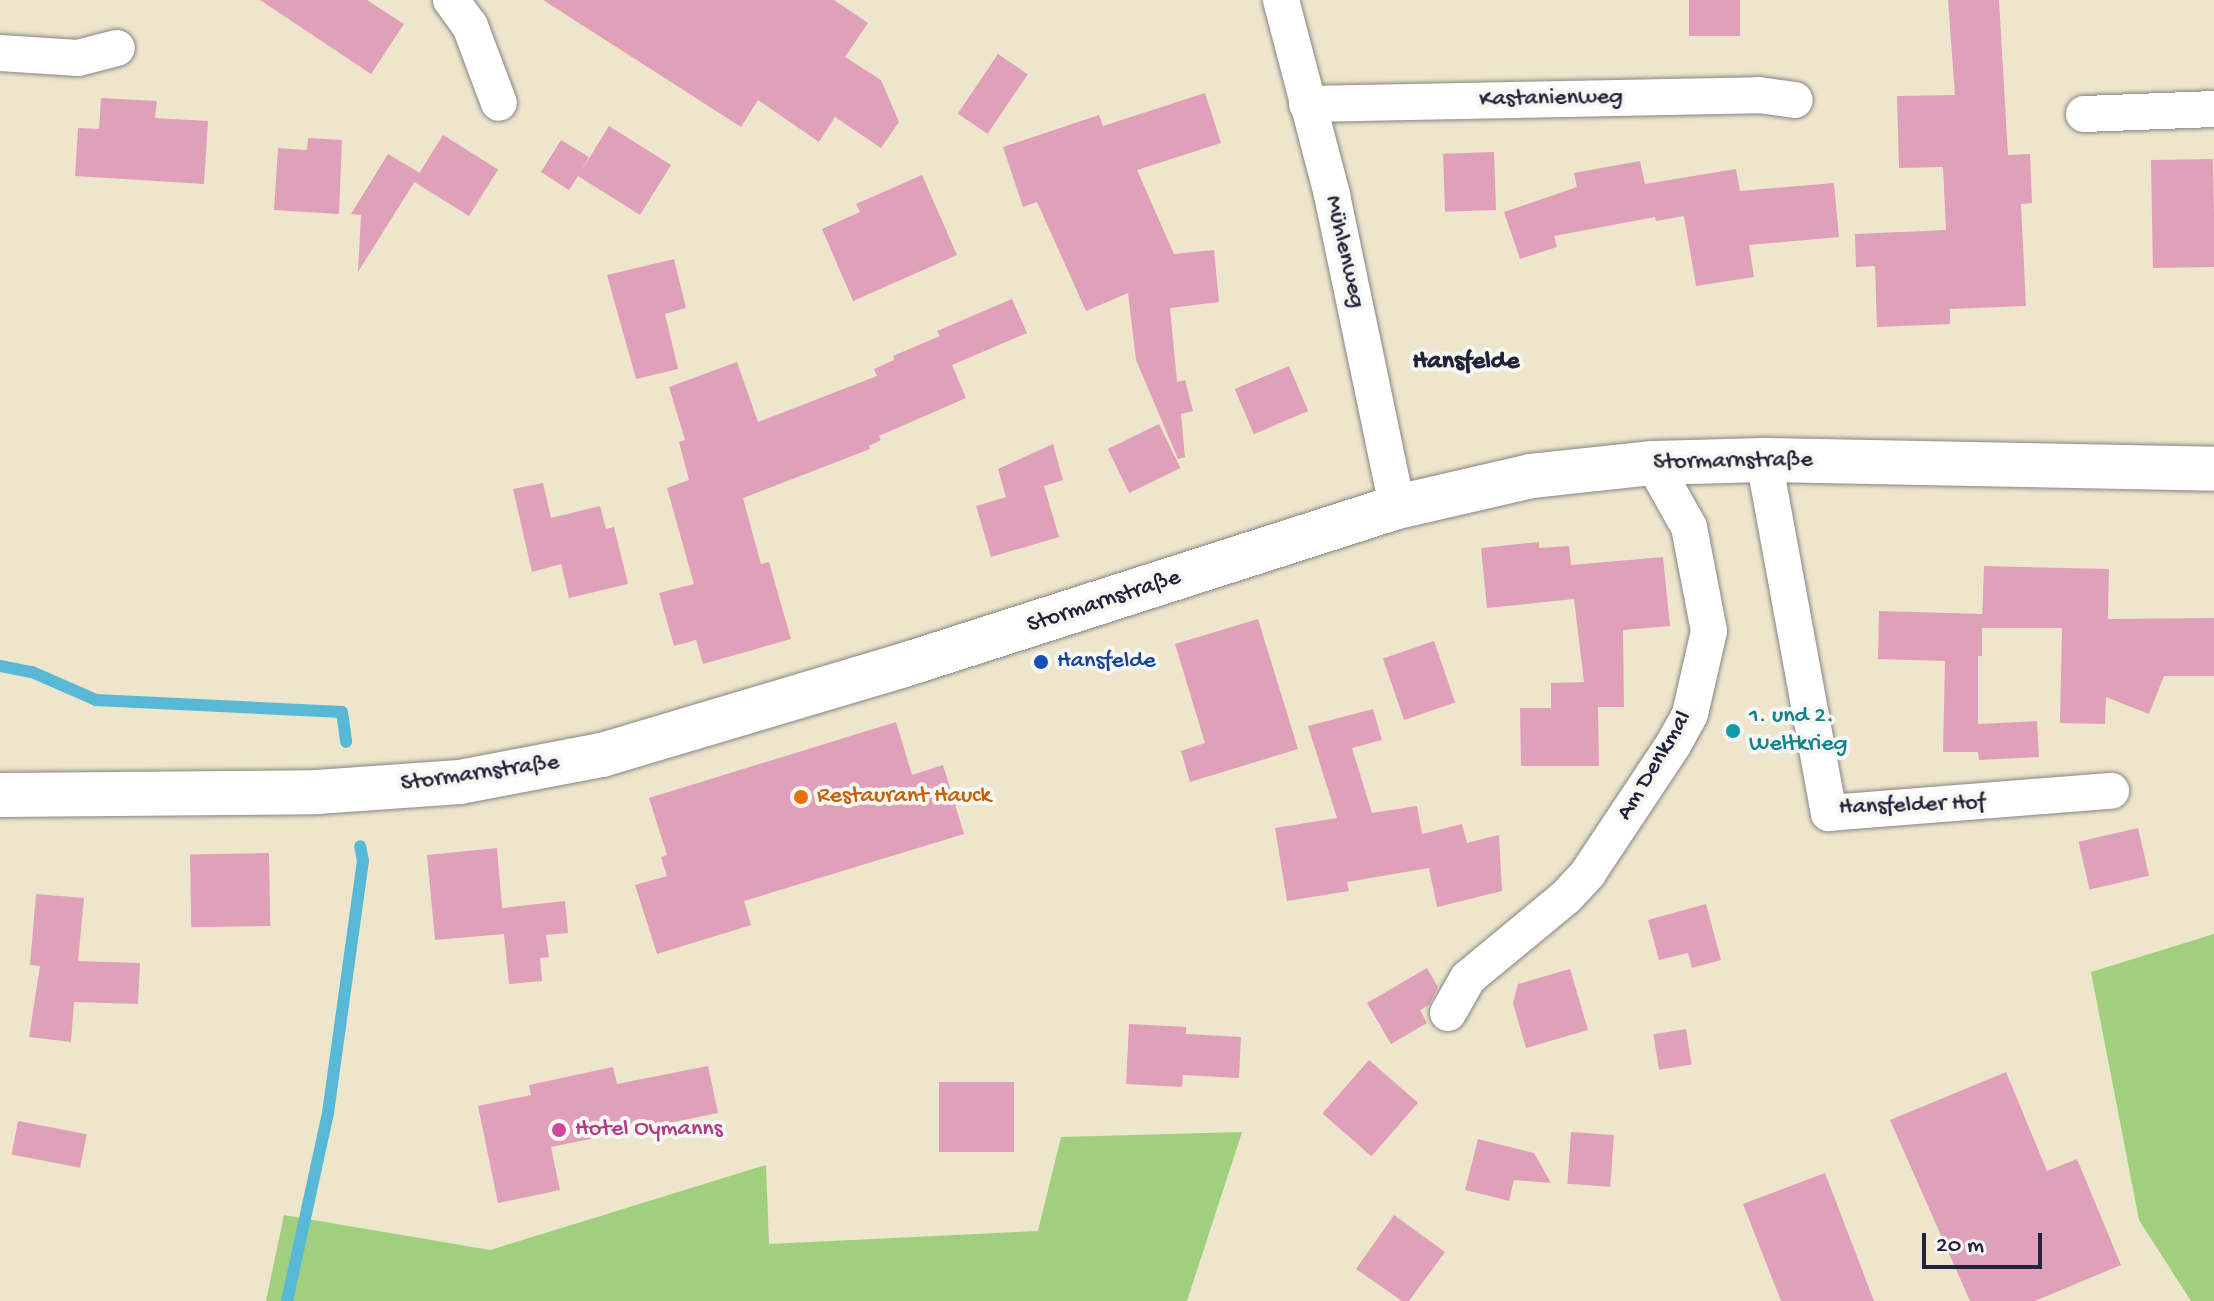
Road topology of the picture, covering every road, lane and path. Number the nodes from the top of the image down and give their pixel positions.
1 (451, 0) edge
2 (1281, 0) edge
3 (117, 48) dead end
4 (0, 53) edge
5 (1795, 100) dead end
6 (499, 103) dead end
7 (1307, 104) junction
8 (2214, 109) edge
9 (2084, 114) dead end
10 (1764, 460) junction
11 (1653, 463) junction
12 (2214, 469) edge
13 (1397, 507) junction
14 (2111, 791) dead end
15 (0, 795) edge
16 (1448, 1013) dead end

1 - 6 street
2 - 7 street, Mühlenweg
3 - 4 street
5 - 7 street, Kastanienweg
7 - 13 street, Mühlenweg
8 - 9 street
10 - 11 main road, Stormarnstraße
10 - 12 main road, Stormarnstraße
10 - 14 street, Hansfelder Hof
11 - 13 main road, Stormarnstraße
11 - 16 street, Am Denkmal
13 - 15 main road, Stormarnstraße

